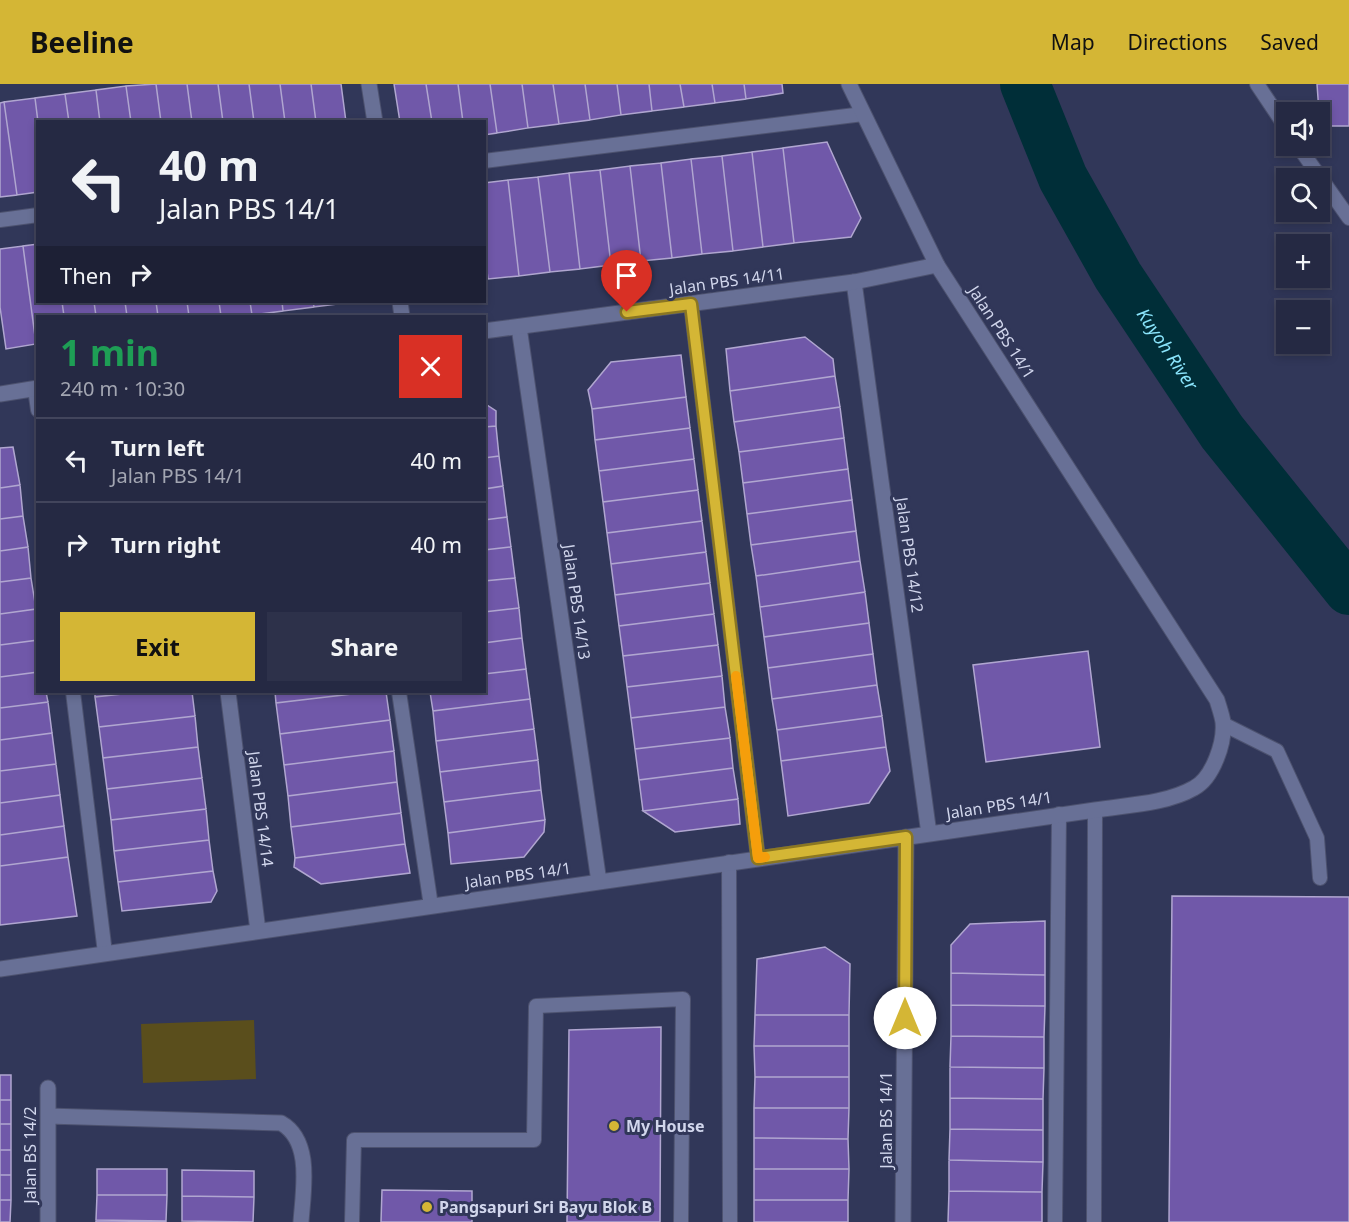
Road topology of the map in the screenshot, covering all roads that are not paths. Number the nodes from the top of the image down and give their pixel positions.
1 (369, 84) edge
2 (849, 84) edge
3 (1257, 84) edge
4 (1276, 112) edge
5 (863, 114) junction
6 (375, 120) edge
7 (1305, 156) edge
8 (486, 161) edge
9 (36, 215) edge
10 (1349, 218) edge
11 (0, 220) edge
12 (937, 265) junction
13 (854, 282) junction
14 (691, 304) junction
15 (519, 327) junction
16 (486, 331) edge
17 (36, 388) edge
18 (0, 394) edge
19 (73, 693) edge
20 (228, 693) edge
21 (399, 693) edge
22 (1223, 724) junction
23 (1095, 810) junction
24 (1059, 814) junction
25 (929, 834) junction
26 (906, 837) junction
27 (758, 858) junction
28 (729, 862) junction
29 (1320, 878) dead end
30 (599, 882) junction
31 (431, 906) junction
32 (258, 931) junction
33 (105, 953) junction
34 (0, 969) edge
35 (48, 1088) dead end
36 (48, 1116) junction
37 (48, 1222) edge
38 (301, 1222) edge
39 (352, 1222) edge
40 (681, 1222) edge
41 (730, 1222) edge
42 (903, 1222) edge
43 (1055, 1222) edge
44 (1094, 1222) edge

1 - 6 street
2 - 5 street, Jalan PBS 14/1
3 - 4 lane
5 - 8 lane
5 - 12 street, Jalan PBS 14/1
7 - 10 lane
9 - 11 lane
12 - 13 street, Jalan PBS 14/11
12 - 22 street, Jalan PBS 14/1
13 - 14 street, Jalan PBS 14/11
13 - 25 street, Jalan PBS 14/12
14 - 15 street, Jalan PBS 14/11
14 - 27 lane
15 - 16 street, Jalan PBS 14/11
15 - 30 street, Jalan PBS 14/13
17 - 18 street
19 - 33 lane
20 - 32 street, Jalan PBS 14/14
21 - 31 lane
22 - 23 street, Jalan PBS 14/1
22 - 29 lane
23 - 24 street, Jalan PBS 14/1
23 - 44 lane
24 - 25 street, Jalan PBS 14/1
24 - 43 lane
25 - 26 street, Jalan PBS 14/1
26 - 27 street, Jalan PBS 14/1
26 - 42 street, Jalan BS 14/1
27 - 28 street, Jalan PBS 14/1
28 - 30 street, Jalan PBS 14/1
28 - 41 lane
30 - 31 street, Jalan PBS 14/1
31 - 32 street, Jalan PBS 14/1
32 - 33 street, Jalan PBS 14/1
33 - 34 street, Jalan PBS 14/1
35 - 36 street, Jalan BS 14/2
36 - 37 street, Jalan BS 14/2
36 - 38 street
39 - 40 lane

